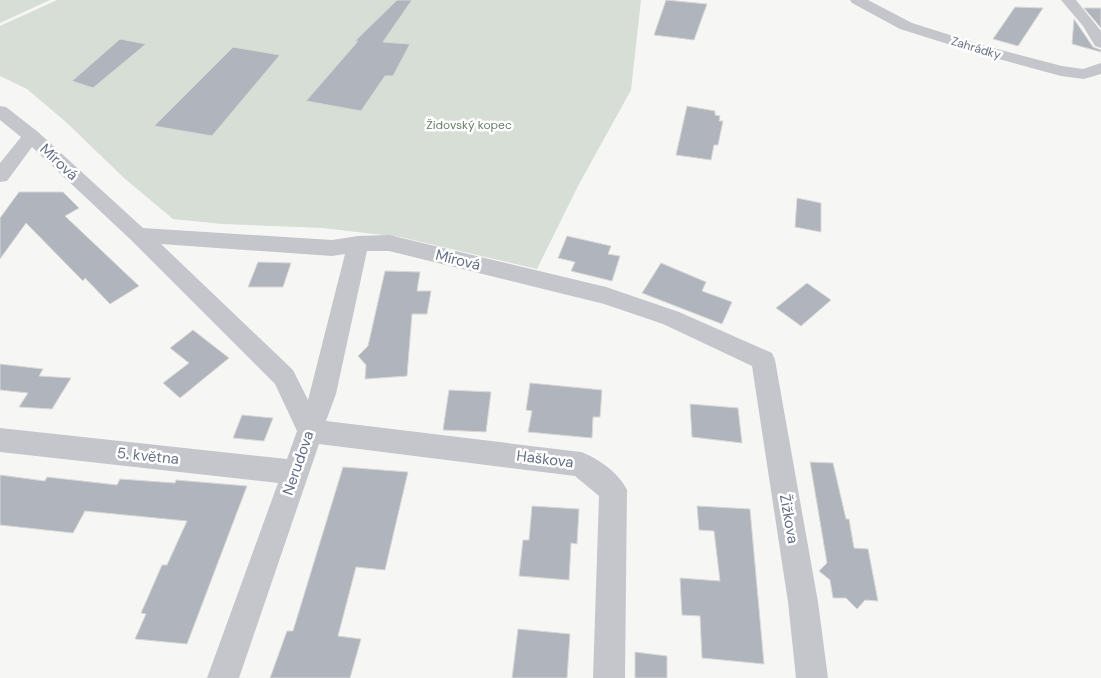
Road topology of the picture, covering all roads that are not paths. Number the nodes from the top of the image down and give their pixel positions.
1 (857, 0) edge
2 (1068, 0) edge
3 (1101, 43) edge
4 (1101, 68) edge
5 (0, 111) edge
6 (31, 136) junction
7 (0, 176) edge
8 (138, 235) junction
9 (358, 244) junction
10 (763, 360) joint
11 (310, 431) junction
12 (0, 440) edge
13 (295, 472) junction
14 (223, 678) edge
15 (609, 678) edge
16 (812, 678) edge

1 - 4 street, Zahrádky
2 - 3 street
5 - 6 street, Mírová
6 - 7 street
6 - 8 street, Mírová
8 - 9 street, Mírová
8 - 11 street, Mírová
9 - 10 street, Mírová
9 - 11 street, Nerudova
10 - 16 street, Žižkova
11 - 13 street, Nerudova
11 - 15 street, Haškova
12 - 13 street, 5. května
13 - 14 street, Nerudova

